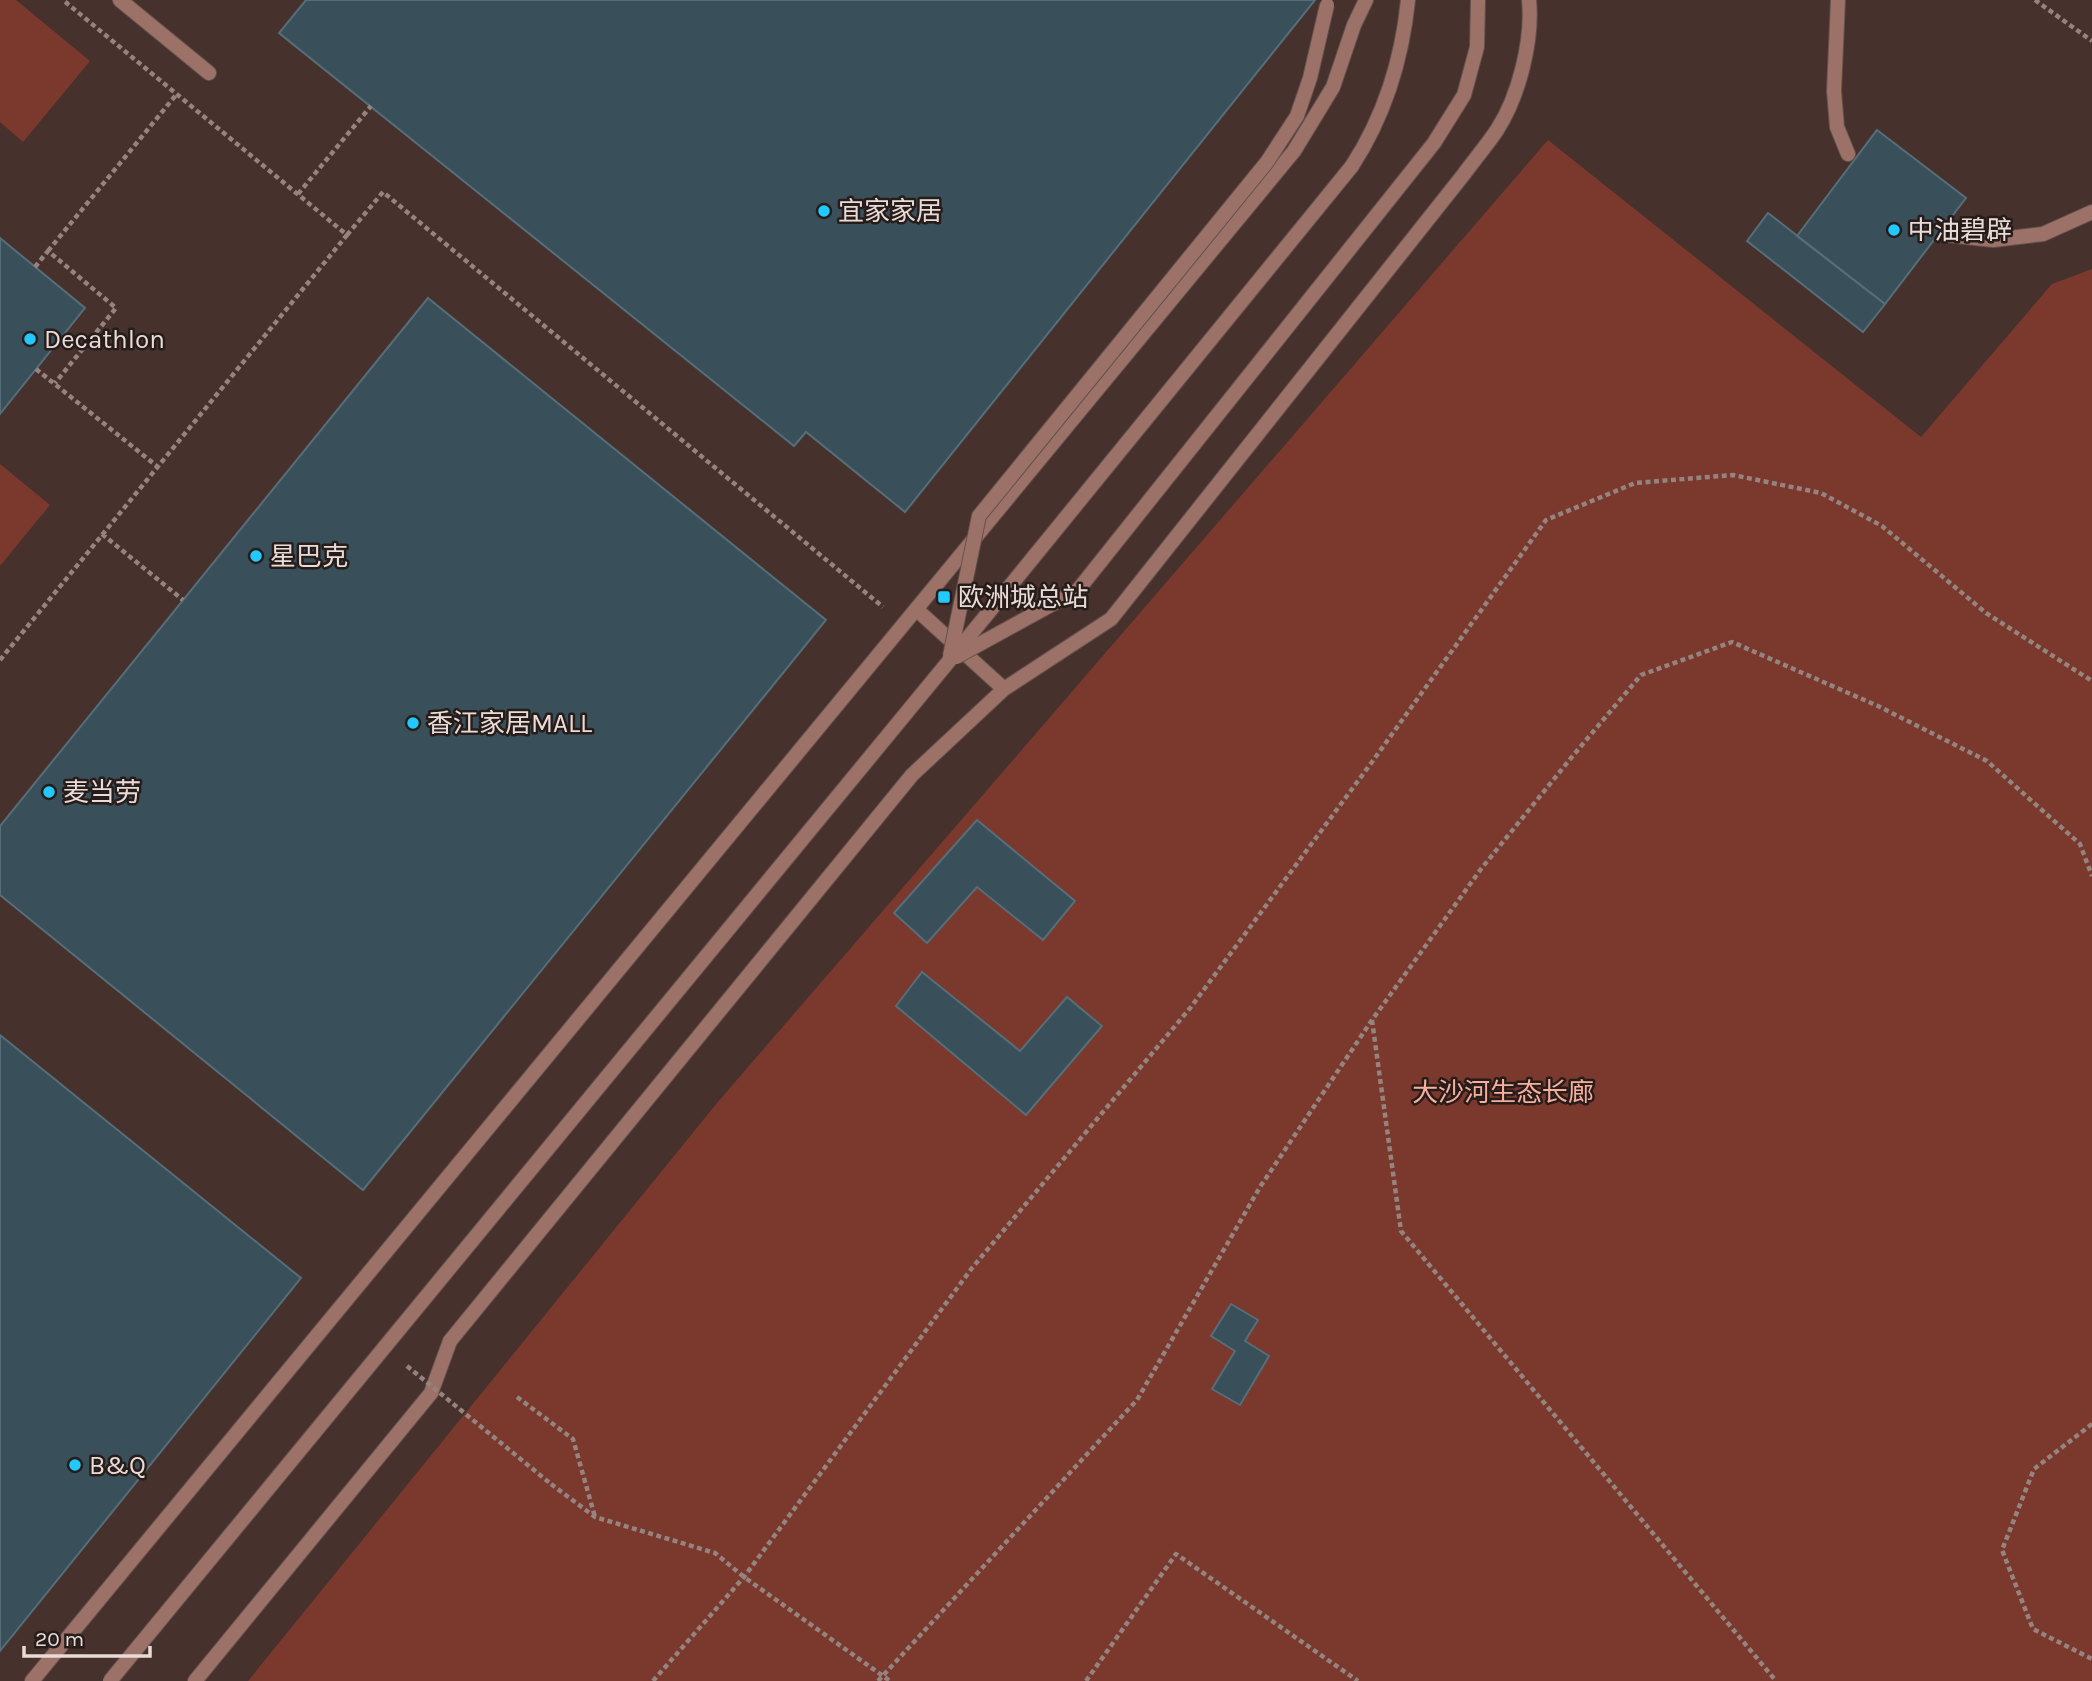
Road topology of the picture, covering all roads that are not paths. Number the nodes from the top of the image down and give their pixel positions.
1 (120, 0) edge
2 (1366, 0) edge
3 (1408, 0) edge
4 (1478, 0) edge
5 (1529, 0) edge
6 (1838, 0) edge
7 (1327, 2) edge
8 (209, 73) dead end
9 (1848, 153) dead end
10 (2092, 212) edge
11 (1948, 235) dead end
12 (916, 609) junction
13 (949, 661) junction
14 (1004, 689) junction
15 (197, 1679) edge
16 (32, 1681) edge
17 (110, 1681) edge

1 - 8 lane
2 - 12 lane
3 - 13 lane, bridge
4 - 13 lane, bridge
5 - 14 lane
6 - 9 lane
7 - 13 lane, bridge
10 - 11 lane
12 - 14 lane
12 - 16 lane
13 - 17 lane, bridge
14 - 15 lane

